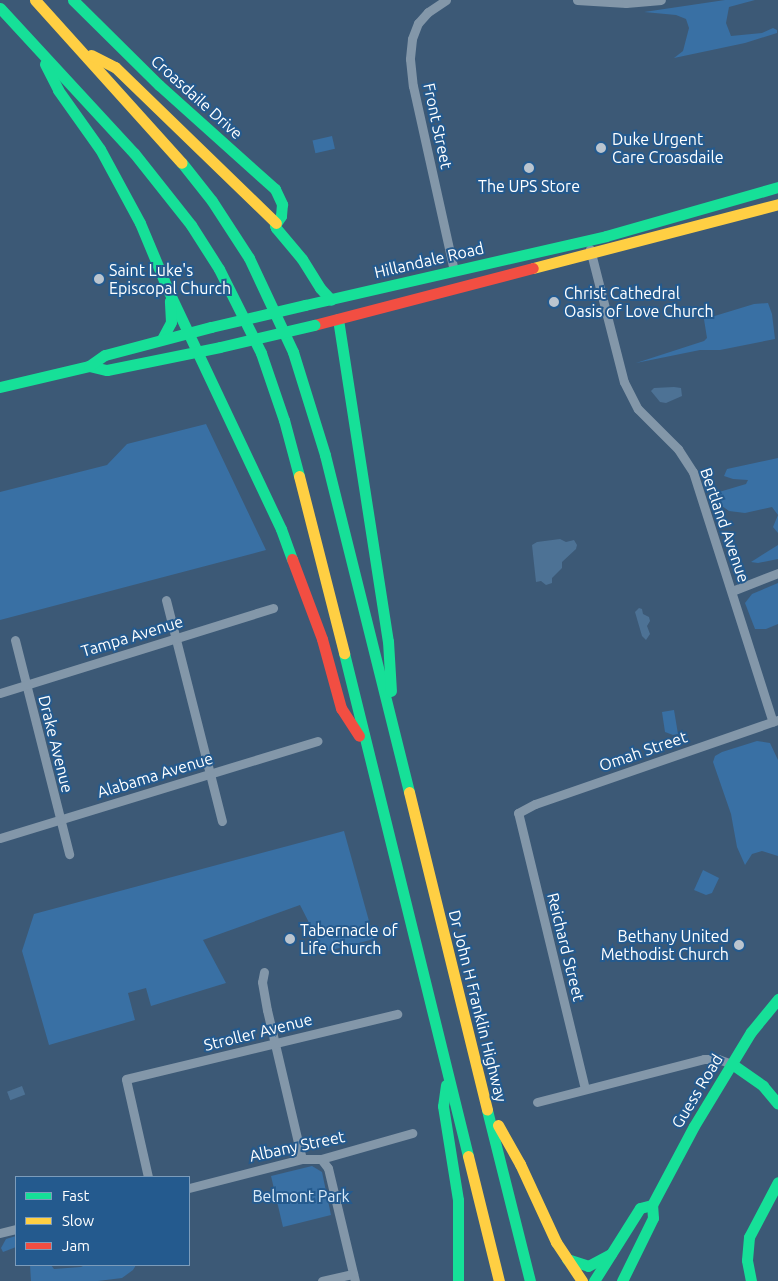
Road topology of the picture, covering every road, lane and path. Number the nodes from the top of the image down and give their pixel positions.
1 (36, 0) edge
2 (73, 0) edge
3 (446, 0) edge
4 (577, 0) edge
5 (661, 0) edge
6 (0, 8) edge
7 (37, 48) junction
8 (81, 50) junction
9 (778, 187) edge
10 (778, 200) edge
11 (778, 204) edge
12 (759, 208) junction
13 (276, 222) junction
14 (588, 240) junction
15 (592, 254) junction
16 (454, 271) junction
17 (168, 290) junction
18 (331, 300) junction
19 (338, 319) junction
20 (189, 333) junction
21 (162, 339) junction
22 (197, 352) junction
23 (89, 366) junction
24 (0, 387) edge
25 (778, 573) edge
26 (732, 591) junction
27 (166, 600) dead end
28 (274, 608) dead end
29 (176, 638) junction
30 (15, 640) dead end
31 (27, 685) junction
32 (0, 693) edge
33 (775, 721) edge
34 (395, 738) junction
35 (318, 741) dead end
36 (366, 746) junction
37 (210, 774) junction
38 (518, 813) joint
39 (59, 820) junction
40 (222, 821) dead end
41 (0, 838) edge
42 (69, 854) dead end
43 (264, 972) dead end
44 (778, 999) edge
45 (396, 1014) dead end
46 (276, 1044) junction
47 (732, 1064) junction
48 (448, 1076) junction
49 (585, 1089) junction
50 (484, 1096) junction
51 (536, 1102) dead end
52 (778, 1104) edge
53 (412, 1133) dead end
54 (302, 1159) junction
55 (321, 1159) junction
56 (148, 1176) edge
57 (778, 1182) edge
58 (190, 1188) edge
59 (652, 1205) junction
60 (15, 1229) edge
61 (0, 1233) edge
62 (611, 1254) junction
63 (567, 1259) junction
64 (354, 1277) edge
65 (322, 1281) edge
66 (458, 1281) edge
67 (498, 1281) edge
68 (530, 1281) edge
69 (582, 1281) edge
70 (594, 1281) edge
71 (622, 1281) edge
72 (751, 1281) edge

1 - 8 main road
2 - 13 main road, Croasdaile Drive
3 - 16 street, Front Street
4 - 5 street
6 - 7 main road
7 - 17 main road
7 - 36 main road
8 - 13 main road
8 - 34 main road
9 - 14 main road, Hillandale Road
10 - 12 main road
11 - 12 main road, Hillandale Road
12 - 15 main road, Hillandale Road
13 - 18 main road
14 - 15 street, Bertland Avenue
14 - 16 main road, Hillandale Road
15 - 19 main road, Hillandale Road
15 - 26 street, Bertland Avenue
16 - 18 main road, Hillandale Road
17 - 20 main road
17 - 21 main road
18 - 19 main road
18 - 20 main road, Hillandale Road, bridge
19 - 22 main road, Hillandale Road, bridge
19 - 34 main road
20 - 21 main road, Hillandale Road
20 - 22 main road
21 - 23 main road, Hillandale Road
22 - 23 main road, Hillandale Road
22 - 36 main road
23 - 24 main road, Hillandale Road
25 - 26 street
26 - 33 street, Bertland Avenue
27 - 29 street
28 - 29 street, Tampa Avenue
29 - 31 street, Tampa Avenue
29 - 37 street
30 - 31 street, Drake Avenue
31 - 32 street, Tampa Avenue
31 - 39 street, Drake Avenue
33 - 38 street, Omah Street
34 - 50 main road, Dr John H Franklin Highway
35 - 37 street, Alabama Avenue
36 - 48 main road
37 - 39 street, Alabama Avenue
37 - 40 street
38 - 49 street, Reichard Street
39 - 41 street, Alabama Avenue
39 - 42 street, Drake Avenue
43 - 46 street
44 - 47 main road, Guess Road
45 - 46 street, Stroller Avenue
46 - 54 street
46 - 56 street, Stroller Avenue
47 - 49 street
47 - 52 main road
47 - 59 main road, Guess Road
48 - 66 main road
48 - 67 main road
49 - 51 street
50 - 63 main road
50 - 68 main road, Dr John H Franklin Highway
53 - 55 street, Albany Street
54 - 55 street, Albany Street
54 - 58 street, Albany Street
55 - 64 street
57 - 72 main road
59 - 62 main road, Guess Road
59 - 71 main road, Guess Road
60 - 61 street
62 - 63 main road
62 - 70 main road, Guess Road
63 - 69 main road
64 - 65 street

